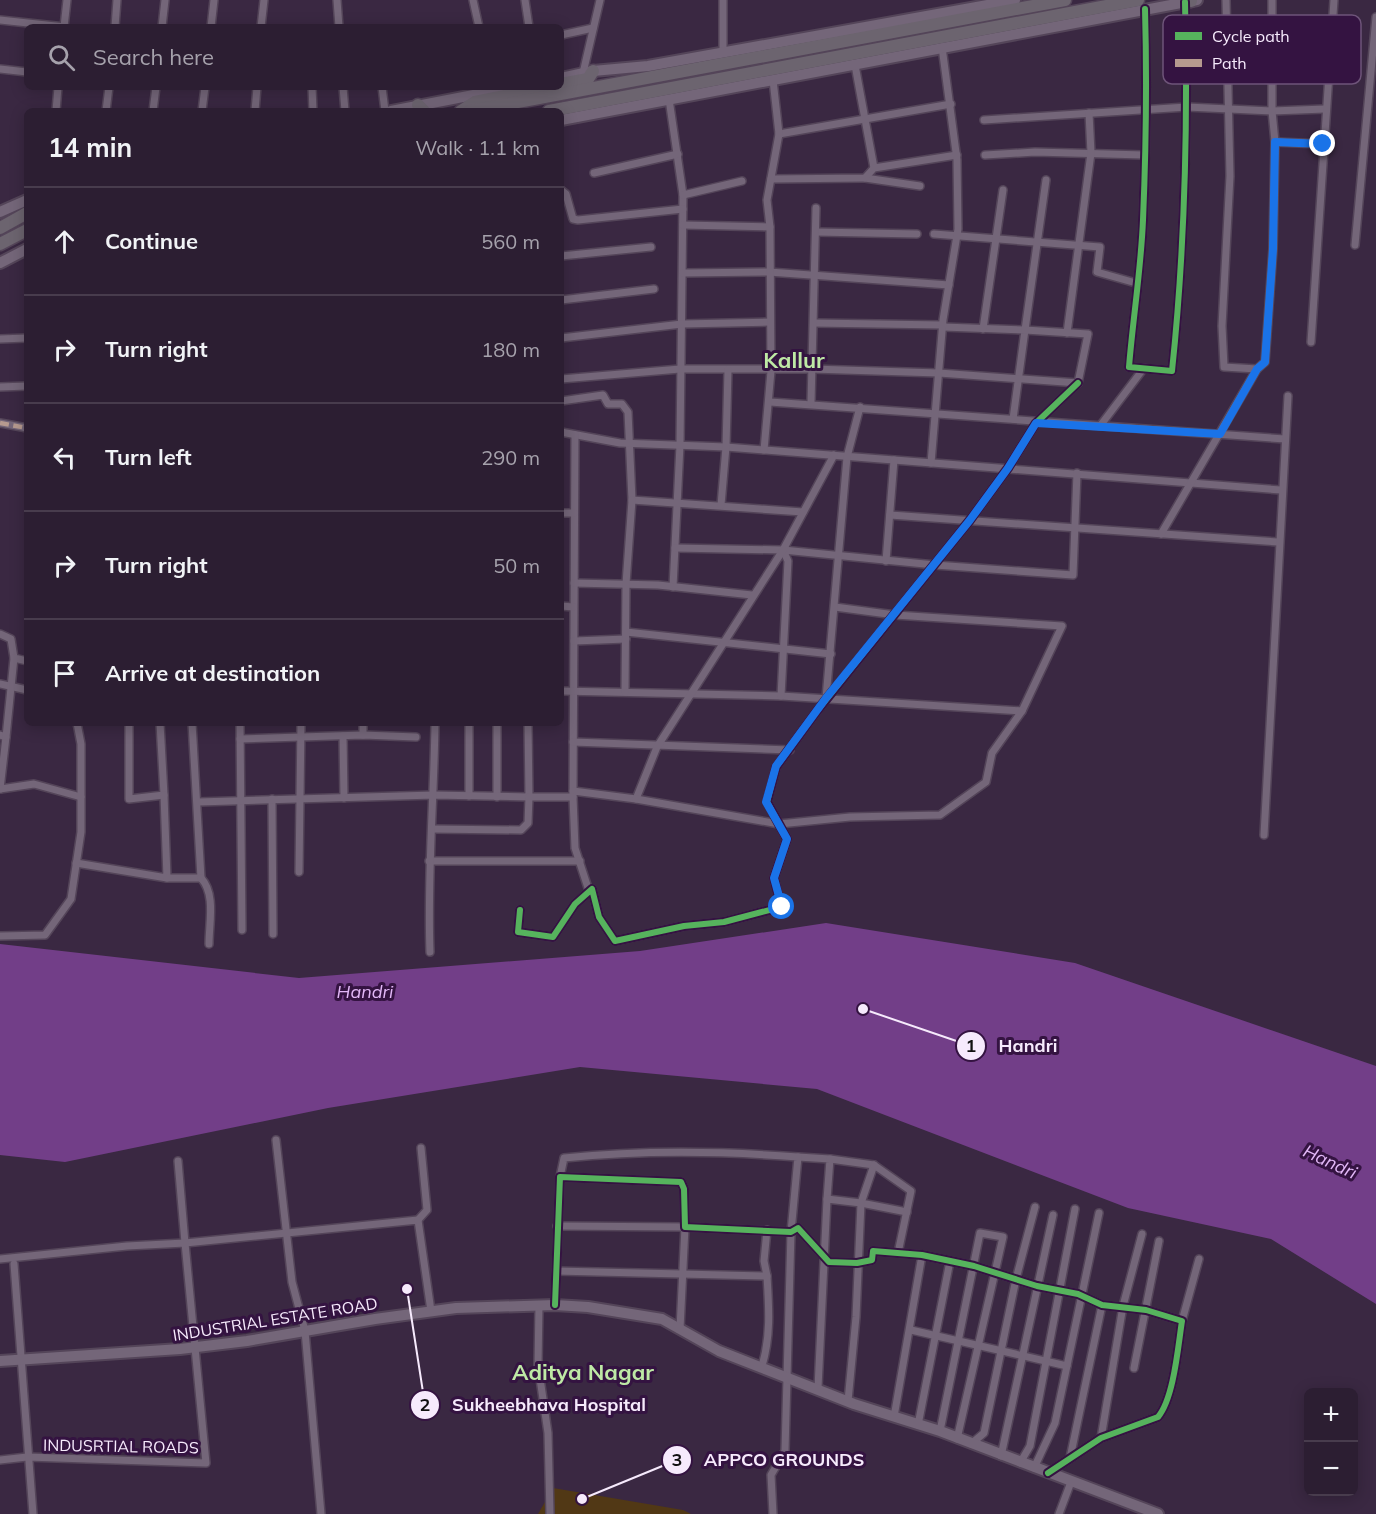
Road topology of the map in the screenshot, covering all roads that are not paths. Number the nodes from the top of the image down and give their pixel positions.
1 (67, 0) edge
2 (117, 0) edge
3 (165, 0) edge
4 (214, 0) edge
5 (264, 0) edge
6 (337, 0) edge
7 (473, 0) edge
8 (525, 0) edge
9 (600, 0) edge
10 (723, 0) edge
11 (1015, 0) edge
12 (1065, 0) edge
13 (1226, 0) edge
14 (1334, 0) edge
15 (1191, 1) edge
16 (1142, 5) edge
17 (1226, 15) edge
18 (1333, 15) edge
19 (1376, 17) edge
20 (0, 20) edge
21 (37, 24) edge
22 (64, 24) edge
23 (115, 24) edge
24 (162, 24) edge
25 (211, 24) edge
26 (261, 24) edge
27 (339, 24) edge
28 (478, 24) edge
29 (529, 24) edge
30 (593, 28) junction
31 (564, 33) edge
32 (942, 47) junction
33 (723, 53) junction
34 (855, 65) junction
35 (0, 69) edge
36 (24, 72) edge
37 (588, 72) junction
38 (564, 77) edge
39 (773, 80) junction
40 (564, 83) edge
41 (1188, 84) edge
42 (1228, 84) edge
43 (1272, 84) edge
44 (1327, 84) edge
45 (58, 90) edge
46 (109, 90) edge
47 (156, 90) edge
48 (205, 90) edge
49 (256, 90) edge
50 (312, 90) edge
51 (343, 90) edge
52 (382, 90) edge
53 (502, 90) edge
54 (534, 90) edge
55 (669, 99) junction
56 (951, 104) junction
57 (1187, 107) junction
58 (56, 108) edge
59 (106, 108) edge
60 (153, 108) edge
61 (202, 108) edge
62 (255, 108) edge
63 (314, 108) edge
64 (345, 108) edge
65 (384, 108) edge
66 (421, 108) edge
67 (466, 108) edge
68 (486, 108) edge
69 (564, 108) edge
70 (1148, 109) junction
71 (1229, 109) junction
72 (1325, 109) junction
73 (1272, 111) junction
74 (1089, 113) junction
75 (564, 119) edge
76 (865, 120) junction
77 (984, 120) dead end
78 (779, 134) junction
79 (1275, 142) junction
80 (1323, 144) junction
81 (1091, 153) junction
82 (678, 154) junction
83 (1144, 154) junction
84 (957, 155) junction
85 (985, 155) dead end
86 (874, 168) junction
87 (594, 172) dead end
88 (865, 178) junction
89 (771, 179) junction
90 (1046, 180) dead end
91 (742, 181) dead end
92 (920, 186) dead end
93 (1003, 190) dead end
94 (564, 192) edge
95 (683, 195) junction
96 (24, 201) edge
97 (816, 208) dead end
98 (683, 209) junction
99 (0, 212) edge
100 (24, 215) edge
101 (683, 225) junction
102 (770, 226) junction
103 (0, 228) edge
104 (24, 232) edge
105 (816, 232) junction
106 (917, 234) dead end
107 (934, 234) dead end
108 (957, 236) junction
109 (997, 240) junction
110 (1037, 243) junction
111 (0, 244) edge
112 (1079, 245) junction
113 (1355, 245) dead end
114 (651, 247) dead end
115 (24, 251) edge
116 (564, 256) edge
117 (0, 263) edge
118 (769, 272) junction
119 (683, 273) junction
120 (815, 275) junction
121 (1136, 283) junction
122 (949, 285) junction
123 (654, 289) dead end
124 (564, 300) edge
125 (770, 322) junction
126 (814, 323) junction
127 (682, 324) junction
128 (943, 326) junction
129 (983, 329) junction
130 (1025, 330) junction
131 (1068, 333) junction
132 (24, 338) edge
133 (564, 338) edge
134 (0, 339) edge
135 (1311, 342) dead end
136 (1143, 368) junction
137 (680, 369) junction
138 (812, 369) junction
139 (1257, 369) junction
140 (728, 370) junction
141 (771, 371) junction
142 (939, 373) junction
143 (1018, 378) junction
144 (564, 379) edge
145 (1078, 383) junction
146 (24, 386) edge
147 (0, 387) edge
148 (1288, 396) dead end
149 (564, 400) edge
150 (770, 402) junction
151 (811, 403) junction
152 (860, 407) junction
153 (936, 414) junction
154 (1013, 419) junction
155 (0, 423) edge
156 (1036, 423) junction
157 (1100, 426) junction
158 (24, 427) edge
159 (564, 433) edge
160 (1220, 434) junction
161 (575, 435) junction
162 (1285, 439) junction
163 (629, 444) junction
164 (680, 445) junction
165 (726, 447) junction
166 (764, 450) junction
167 (834, 455) junction
168 (847, 457) junction
169 (894, 460) junction
170 (931, 463) junction
171 (1008, 468) junction
172 (1077, 473) junction
173 (1193, 483) junction
174 (1281, 490) junction
175 (632, 500) junction
176 (677, 503) junction
177 (721, 505) junction
178 (802, 512) junction
179 (564, 513) edge
180 (574, 513) junction
181 (890, 515) junction
182 (970, 520) junction
183 (1075, 528) junction
184 (1161, 534) junction
185 (1278, 542) junction
186 (675, 548) junction
187 (783, 550) junction
188 (839, 557) junction
189 (886, 561) junction
190 (935, 566) junction
191 (574, 583) junction
192 (626, 584) junction
193 (673, 586) junction
194 (752, 595) junction
195 (564, 606) edge
196 (573, 607) junction
197 (836, 607) junction
198 (895, 615) junction
199 (0, 634) edge
200 (626, 635) junction
201 (723, 640) junction
202 (574, 641) junction
203 (784, 648) junction
204 (831, 654) junction
205 (14, 658) junction
206 (24, 660) edge
207 (0, 684) edge
208 (11, 687) junction
209 (24, 689) edge
210 (564, 692) edge
211 (574, 692) junction
212 (625, 692) junction
213 (691, 695) junction
214 (781, 696) junction
215 (826, 698) junction
216 (1022, 711) junction
217 (78, 726) edge
218 (129, 726) edge
219 (160, 726) edge
220 (192, 726) edge
221 (240, 726) edge
222 (301, 726) edge
223 (363, 726) edge
224 (435, 726) edge
225 (469, 726) edge
226 (497, 726) edge
227 (528, 726) edge
228 (363, 735) junction
229 (3, 736) edge
230 (343, 736) junction
231 (301, 737) junction
232 (416, 737) dead end
233 (240, 739) junction
234 (573, 742) junction
235 (657, 747) junction
236 (790, 750) junction
237 (0, 789) edge
238 (573, 794) junction
239 (164, 795) junction
240 (434, 795) junction
241 (469, 796) junction
242 (81, 797) junction
243 (497, 797) junction
244 (529, 797) junction
245 (301, 798) junction
246 (344, 798) junction
247 (272, 799) junction
248 (636, 799) junction
249 (241, 800) junction
250 (198, 802) junction
251 (779, 824) junction
252 (432, 829) junction
253 (1264, 835) dead end
254 (429, 861) junction
255 (580, 861) junction
256 (76, 863) junction
257 (299, 872) dead end
258 (167, 878) junction
259 (201, 878) junction
260 (589, 891) junction
261 (520, 910) dead end
262 (242, 930) dead end
263 (273, 934) dead end
264 (1, 936) edge
265 (209, 944) dead end
266 (430, 952) dead end
267 (276, 1140) dead end
268 (421, 1148) dead end
269 (798, 1157) junction
270 (830, 1159) junction
271 (178, 1161) dead end
272 (874, 1165) junction
273 (560, 1177) junction
274 (827, 1199) junction
275 (861, 1203) junction
276 (1035, 1208) dead end
277 (1075, 1209) dead end
278 (907, 1212) junction
279 (1099, 1214) dead end
280 (1053, 1215) dead end
281 (418, 1220) junction
282 (557, 1226) junction
283 (685, 1227) junction
284 (766, 1230) junction
285 (286, 1232) junction
286 (792, 1232) junction
287 (1142, 1234) dead end
288 (1159, 1241) dead end
289 (185, 1243) junction
290 (898, 1253) junction
291 (823, 1255) junction
292 (922, 1255) junction
293 (0, 1259) edge
294 (1199, 1259) dead end
295 (950, 1261) junction
296 (857, 1263) junction
297 (14, 1264) dead end
298 (974, 1266) junction
299 (556, 1271) junction
300 (995, 1272) junction
301 (683, 1274) junction
302 (767, 1276) junction
303 (1016, 1279) junction
304 (1037, 1286) junction
305 (1060, 1291) junction
306 (1083, 1295) junction
307 (539, 1305) junction
308 (555, 1305) junction
309 (1102, 1305) junction
310 (1123, 1306) junction
311 (1146, 1310) junction
312 (431, 1311) junction
313 (1182, 1321) junction
314 (680, 1329) junction
315 (911, 1330) junction
316 (305, 1331) junction
317 (936, 1336) junction
318 (956, 1341) junction
319 (978, 1346) junction
320 (194, 1347) junction
321 (1001, 1353) junction
322 (1022, 1357) junction
323 (0, 1361) edge
324 (21, 1361) junction
325 (1044, 1361) junction
326 (762, 1366) junction
327 (1067, 1366) junction
328 (1134, 1368) dead end
329 (786, 1375) junction
330 (818, 1388) junction
331 (848, 1401) junction
332 (894, 1417) junction
333 (918, 1425) junction
334 (940, 1431) junction
335 (1101, 1438) junction
336 (957, 1439) junction
337 (971, 1444) junction
338 (1001, 1456) junction
339 (27, 1457) junction
340 (1070, 1459) junction
341 (0, 1460) edge
342 (1020, 1463) junction
343 (1034, 1468) junction
344 (1048, 1473) junction
345 (1071, 1482) junction
346 (33, 1514) edge
347 (321, 1514) edge
348 (550, 1514) edge
349 (773, 1514) edge
350 (1059, 1514) edge
351 (1158, 1514) edge

1 - 22 street
2 - 23 street
3 - 24 street
4 - 25 street
5 - 26 street
6 - 27 street
7 - 28 street
8 - 29 street
9 - 30 street
10 - 33 street
11 - 33 street
12 - 68 highway
13 - 17 street
14 - 18 street
15 - 16 street
16 - 32 street
16 - 69 highway
16 - 70 street
19 - 113 street
20 - 21 street
30 - 31 street
30 - 37 street
32 - 34 street
32 - 56 street
33 - 37 street
34 - 39 street
34 - 76 street
35 - 36 street
37 - 38 street
37 - 40 highway
39 - 55 street
39 - 78 street
41 - 57 street
42 - 71 street
43 - 73 street
44 - 72 street
45 - 58 street
46 - 59 street
47 - 60 street
48 - 61 street
49 - 62 street
50 - 63 street
51 - 64 street
52 - 65 street
53 - 66 street
54 - 67 highway
55 - 75 street
55 - 82 street
56 - 76 street
56 - 84 street
57 - 70 street
57 - 71 street
57 - 136 street
70 - 74 street
70 - 83 street
71 - 73 street
71 - 139 street
72 - 73 street
72 - 80 street
73 - 79 street
74 - 77 street
74 - 81 street
76 - 78 street
76 - 86 street
78 - 89 street
79 - 80 street
79 - 139 street
80 - 135 street
81 - 83 street
81 - 85 street
81 - 112 street
82 - 87 street
82 - 95 street
83 - 121 street
84 - 86 street
84 - 108 street
86 - 88 street
88 - 89 street
88 - 92 street
89 - 102 street
90 - 110 street
91 - 95 street
93 - 109 street
94 - 98 street
95 - 98 street
96 - 99 street
97 - 105 street
98 - 101 street
100 - 103 highway
101 - 102 street
101 - 119 street
102 - 118 street
104 - 111 highway
105 - 106 street
105 - 120 street
107 - 108 street
108 - 109 street
108 - 122 street
109 - 110 street
109 - 129 street
110 - 112 street
110 - 130 street
112 - 121 street
112 - 131 street
114 - 116 street
115 - 117 street
118 - 119 street
118 - 120 street
118 - 125 street
119 - 127 street
120 - 122 street
120 - 126 street
121 - 136 street
122 - 128 street
123 - 124 street
125 - 127 street
125 - 141 street
126 - 128 street
126 - 138 street
127 - 133 street
127 - 137 street
128 - 129 street
128 - 142 street
129 - 130 street
130 - 131 street
130 - 143 street
131 - 145 street
132 - 134 street
136 - 157 street
137 - 140 street
137 - 144 street
137 - 164 street
138 - 141 street
138 - 142 street
138 - 151 street
139 - 160 street
140 - 141 street
140 - 165 street
141 - 150 street
142 - 143 street
142 - 153 street
143 - 145 street
143 - 154 street
145 - 156 street
146 - 147 street
148 - 162 street
149 - 163 street
150 - 151 street
150 - 166 street
151 - 152 street
152 - 153 street
152 - 168 street
153 - 154 street
153 - 170 street
154 - 156 street
155 - 158 street
156 - 157 street
156 - 171 street
157 - 160 street
159 - 161 street
160 - 162 street
160 - 173 street
161 - 163 street
161 - 180 street
162 - 174 street
163 - 164 street
163 - 175 street
164 - 165 street
164 - 176 street
165 - 166 street
165 - 177 street
166 - 167 street
167 - 168 street
167 - 178 street
168 - 169 street
168 - 188 street
169 - 170 street
169 - 181 street
170 - 171 street
171 - 172 street
171 - 182 street
172 - 173 street
172 - 183 street
173 - 174 street
173 - 184 street
174 - 185 street
175 - 176 street
175 - 192 street
176 - 177 street
176 - 186 street
177 - 178 street
178 - 187 street
179 - 180 street
180 - 191 street
181 - 182 street
181 - 189 street
182 - 183 street
182 - 190 street
183 - 184 street
183 - 190 street
184 - 185 street
185 - 253 street
186 - 187 street
186 - 193 street
187 - 188 street
187 - 194 street
187 - 203 street
188 - 189 street
188 - 197 street
189 - 190 street
190 - 198 street
191 - 192 street
191 - 196 street
192 - 193 street
192 - 200 street
193 - 194 street
194 - 201 street
195 - 196 street
196 - 202 street
197 - 198 street
197 - 204 street
198 - 215 street
198 - 216 street
199 - 205 street
200 - 201 street
200 - 202 street
200 - 212 street
201 - 203 street
201 - 213 street
202 - 211 street
203 - 204 street
203 - 214 street
204 - 215 street
205 - 206 street
205 - 208 street
207 - 208 street
208 - 209 street
208 - 229 street
210 - 211 street
211 - 212 street
211 - 234 street
212 - 213 street
213 - 214 street
213 - 235 street
214 - 215 street
215 - 216 street
215 - 236 street
216 - 251 street
217 - 242 street
218 - 239 street
219 - 239 street
220 - 250 street
221 - 233 street
222 - 231 street
223 - 228 street
224 - 240 street
225 - 241 street
226 - 243 street
227 - 244 street
228 - 230 street
228 - 232 street
229 - 237 street
230 - 231 street
230 - 246 street
231 - 233 street
231 - 245 street
233 - 249 street
234 - 235 street
234 - 238 street
235 - 236 street
235 - 248 street
236 - 251 street
237 - 242 street
238 - 244 street
238 - 248 street
238 - 255 street
239 - 258 street
240 - 241 street
240 - 246 street
240 - 252 street
241 - 243 street
242 - 256 street
243 - 244 street
244 - 252 street
245 - 246 street
245 - 247 street
245 - 257 street
247 - 249 street
247 - 263 street
248 - 251 street
249 - 250 street
249 - 262 street
250 - 259 street
251 - 260 street
252 - 254 street
254 - 255 street
254 - 266 street
255 - 260 street
256 - 258 street
256 - 264 street
258 - 259 street
259 - 265 street
260 - 261 street
267 - 285 street
268 - 281 street
269 - 270 street
269 - 273 street
269 - 286 street
270 - 272 street
270 - 274 street
271 - 289 street, INDUSRTIAL ROADS
272 - 275 street
272 - 278 street
273 - 282 street
273 - 283 street
274 - 275 street
274 - 291 street
275 - 278 street
275 - 296 street
276 - 303 street
277 - 305 street
278 - 290 street
279 - 306 street
280 - 304 street
281 - 285 street
281 - 312 street
282 - 283 street
282 - 299 street
283 - 284 street
283 - 301 street
284 - 286 street
284 - 302 street
285 - 289 street
285 - 316 street
286 - 291 street
286 - 329 street
287 - 310 street
288 - 311 street
289 - 293 street
289 - 320 street, INDUSRTIAL ROADS
290 - 292 street
290 - 296 street
291 - 296 street
291 - 330 street
292 - 295 street
292 - 315 street
294 - 313 street
295 - 298 street
295 - 317 street
296 - 331 street
297 - 324 street
298 - 300 street
298 - 300 street
298 - 318 street
299 - 301 street
299 - 308 street
300 - 303 street
300 - 319 street
301 - 302 street
301 - 314 street
302 - 326 street
303 - 304 street
303 - 321 street
304 - 305 street
304 - 322 street
305 - 306 street
305 - 325 street
306 - 309 street
306 - 327 street
307 - 308 street, INDUSTRIAL ESTATE ROAD
307 - 312 street, INDUSTRIAL ESTATE ROAD
307 - 348 street
308 - 314 street, INDUSTRIAL ESTATE ROAD
309 - 310 street
309 - 340 street
310 - 311 street
310 - 335 street
311 - 313 street
311 - 328 street
312 - 316 street, INDUSTRIAL ESTATE ROAD
313 - 335 street
314 - 326 street
315 - 317 street
315 - 332 street
316 - 320 street, INDUSTRIAL ESTATE ROAD
316 - 347 street
317 - 318 street
317 - 333 street
318 - 319 street
318 - 334 street
319 - 321 street
319 - 336 street
320 - 324 street, INDUSTRIAL ESTATE ROAD
320 - 339 street, INDUSRTIAL ROADS
321 - 322 street
321 - 337 street
322 - 325 street
322 - 338 street
323 - 324 street, INDUSTRIAL ESTATE ROAD
324 - 339 street
325 - 327 street
325 - 342 street
326 - 329 street
327 - 343 street
329 - 330 street
329 - 349 street
330 - 331 street
331 - 332 street
332 - 333 street
333 - 334 street
334 - 336 street
335 - 340 street
336 - 337 street
337 - 338 street
338 - 342 street
339 - 341 street
339 - 346 street
340 - 344 street
342 - 343 street
343 - 344 street
344 - 345 street
345 - 350 street
345 - 351 street

